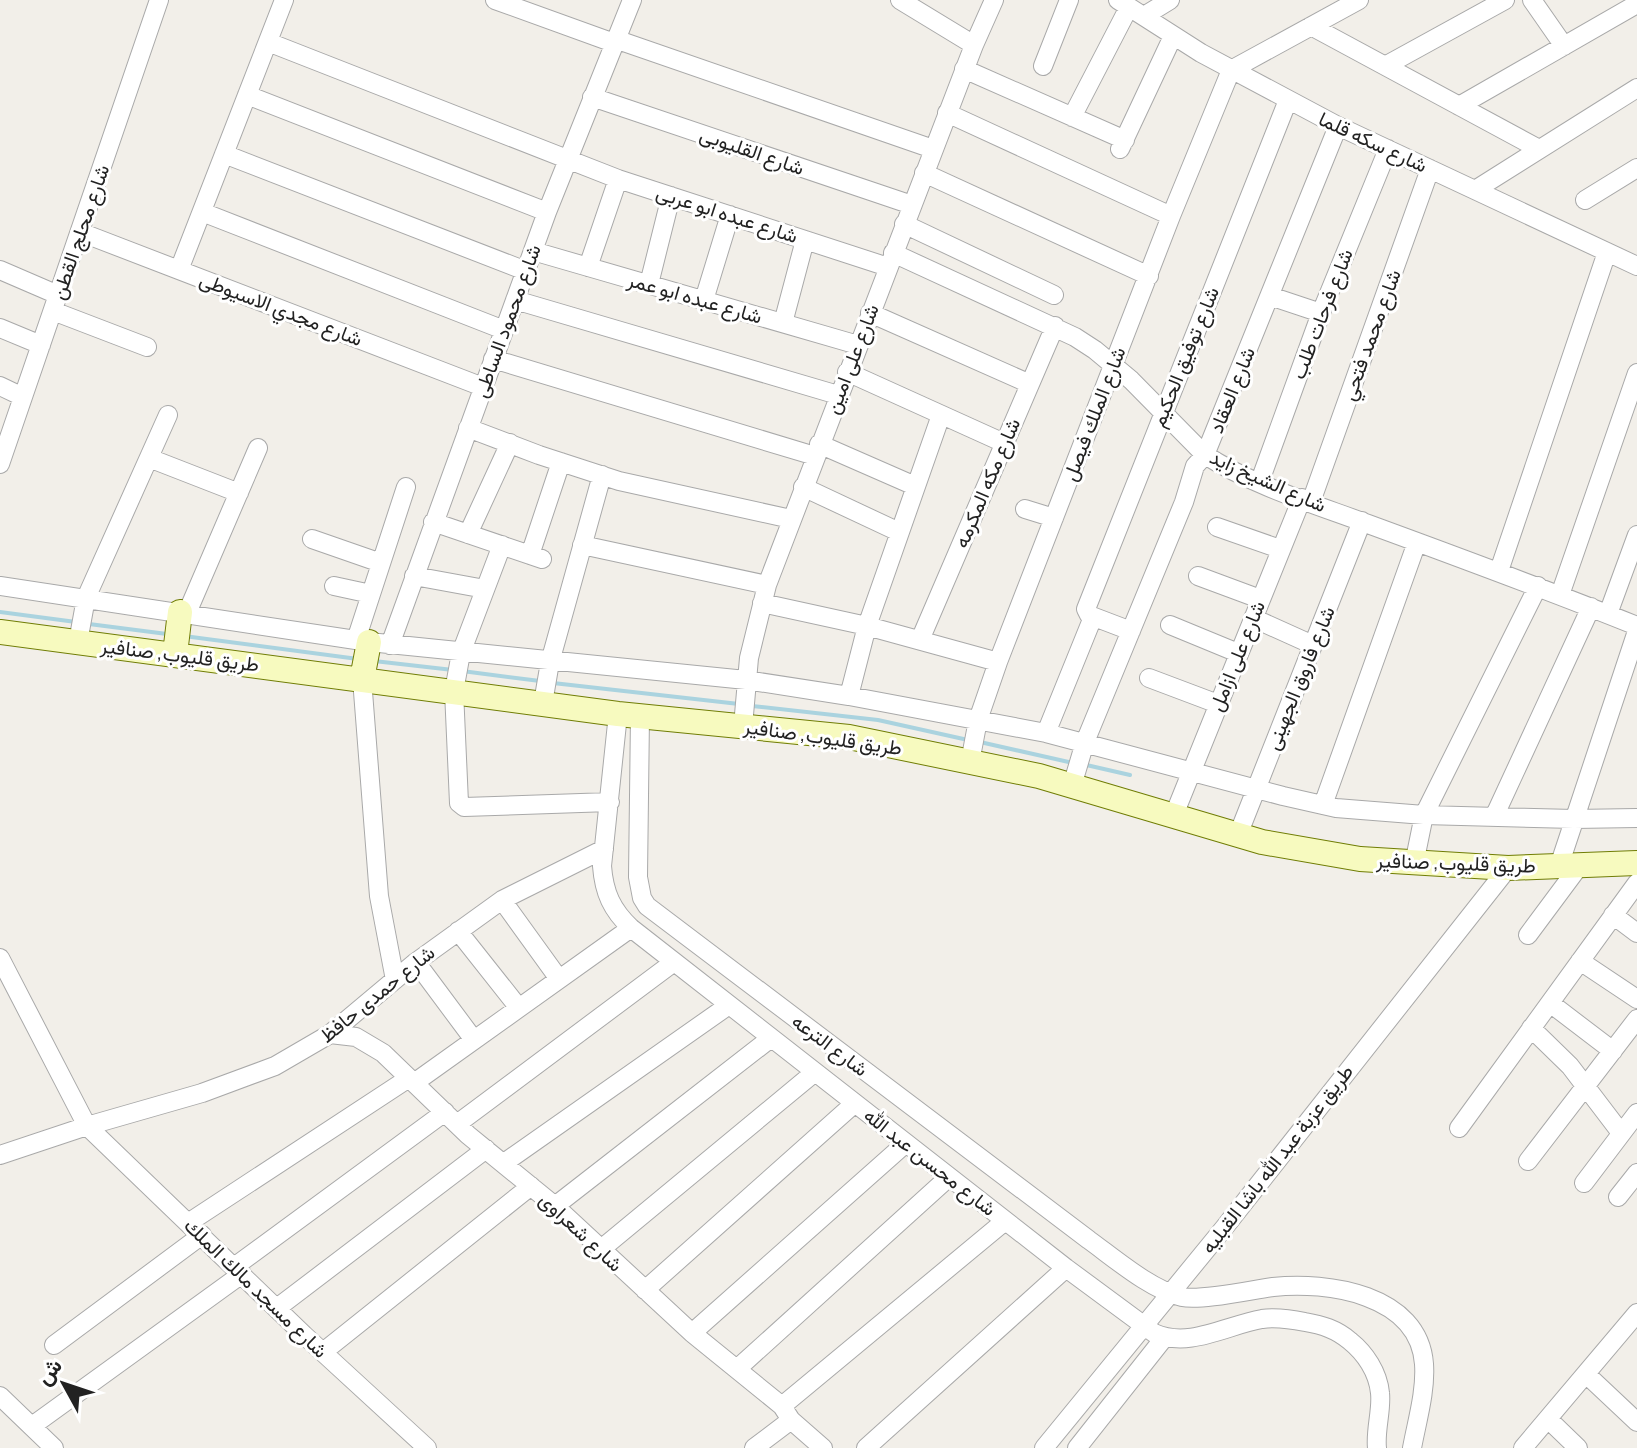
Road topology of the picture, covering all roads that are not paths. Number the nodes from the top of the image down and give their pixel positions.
1 (159, 0) edge
2 (284, 0) edge
3 (495, 0) edge
4 (632, 0) edge
5 (900, 0) edge
6 (994, 0) edge
7 (1069, 0) edge
8 (1170, 0) edge
9 (1359, 0) edge
10 (1505, 0) edge
11 (1532, 0) edge
12 (1637, 4) edge
13 (1130, 8) edge
14 (1311, 26) junction
15 (1173, 36) junction
16 (615, 41) junction
17 (268, 42) junction
18 (974, 45) junction
19 (1564, 46) junction
20 (1043, 66) dead end
21 (1385, 66) junction
22 (964, 69) junction
23 (1231, 70) junction
24 (1637, 88) edge
25 (247, 95) junction
26 (592, 97) junction
27 (1288, 100) junction
28 (1459, 106) junction
29 (947, 113) junction
30 (1072, 117) junction
31 (1338, 126) junction
32 (933, 149) junction
33 (1388, 149) junction
34 (1539, 149) junction
35 (224, 154) junction
36 (568, 159) junction
37 (1637, 168) edge
38 (1430, 169) junction
39 (924, 173) junction
40 (618, 179) junction
41 (1475, 190) junction
42 (671, 196) junction
43 (1585, 200) dead end
44 (912, 205) junction
45 (202, 212) junction
46 (547, 212) junction
47 (730, 215) junction
48 (1171, 216) junction
49 (904, 224) junction
50 (80, 232) junction
51 (805, 240) junction
52 (533, 251) junction
53 (1607, 252) junction
54 (890, 260) junction
55 (1634, 261) edge
56 (588, 267) junction
57 (0, 270) edge
58 (179, 270) junction
59 (526, 271) junction
60 (1149, 276) junction
61 (649, 284) junction
62 (1054, 295) dead end
63 (1270, 296) junction
64 (515, 300) junction
65 (704, 300) junction
66 (55, 303) junction
67 (870, 313) junction
68 (1321, 313) junction
69 (783, 323) junction
70 (1055, 326) junction
71 (0, 328) edge
72 (504, 330) junction
73 (41, 345) junction
74 (858, 345) junction
75 (147, 347) dead end
76 (493, 359) junction
77 (1113, 365) junction
78 (847, 372) junction
79 (1637, 373) edge
80 (1030, 384) junction
81 (0, 386) edge
82 (483, 387) junction
83 (838, 395) junction
84 (23, 397) junction
85 (1162, 413) junction
86 (168, 415) dead end
87 (941, 415) junction
88 (468, 428) junction
89 (510, 443) junction
90 (1004, 443) junction
91 (258, 448) dead end
92 (817, 450) junction
93 (1205, 455) junction
94 (149, 458) junction
95 (561, 462) junction
96 (0, 464) edge
97 (602, 475) junction
98 (1260, 481) junction
99 (915, 486) junction
100 (406, 487) dead end
101 (803, 487) junction
102 (239, 493) junction
103 (1306, 500) junction
104 (1025, 509) dead end
105 (1054, 518) junction
106 (791, 519) junction
107 (1362, 521) junction
108 (433, 522) junction
109 (1217, 527) dead end
110 (899, 532) junction
111 (468, 534) junction
112 (1637, 535) edge
113 (312, 539) dead end
114 (1417, 542) junction
115 (502, 545) junction
116 (582, 545) junction
117 (1280, 549) junction
118 (381, 563) junction
119 (1499, 571) junction
120 (414, 576) junction
121 (1198, 576) dead end
122 (767, 585) junction
123 (0, 586) edge
124 (334, 586) dead end
125 (1538, 586) junction
126 (485, 589) junction
127 (371, 594) junction
128 (1560, 595) junction
129 (86, 598) junction
130 (1260, 599) junction
131 (762, 603) junction
132 (1599, 611) junction
133 (183, 613) junction
134 (1091, 616) junction
135 (1253, 618) junction
136 (1170, 625) dead end
137 (867, 626) junction
138 (1637, 628) edge
139 (1131, 631) junction
140 (0, 632) edge
141 (920, 640) junction
142 (78, 642) junction
143 (372, 642) junction
144 (1313, 645) junction
145 (461, 653) junction
146 (1238, 653) junction
147 (175, 654) junction
148 (550, 662) junction
149 (998, 662) junction
150 (1149, 678) dead end
151 (362, 679) junction
152 (746, 680) junction
153 (454, 691) junction
154 (849, 696) junction
155 (543, 703) junction
156 (1218, 704) junction
157 (629, 715) junction
158 (978, 720) junction
159 (743, 726) junction
160 (1046, 733) junction
161 (1085, 742) junction
162 (970, 762) junction
163 (1191, 771) junction
164 (1072, 786) junction
165 (1256, 789) junction
166 (610, 802) junction
167 (1323, 805) junction
168 (1174, 815) junction
169 (1424, 815) junction
170 (1494, 817) junction
171 (1637, 818) edge
172 (1574, 819) junction
173 (1238, 835) junction
174 (604, 849) junction
175 (1637, 850) edge
176 (1636, 863) edge
177 (1414, 864) junction
178 (1570, 865) junction
179 (1508, 868) junction
180 (1637, 883) edge
181 (502, 900) junction
182 (1613, 915) junction
183 (631, 928) junction
184 (458, 931) junction
185 (1637, 933) edge
186 (1528, 935) dead end
187 (0, 958) edge
188 (1580, 961) junction
189 (416, 962) junction
190 (674, 962) junction
191 (559, 979) junction
192 (395, 980) junction
193 (1637, 999) edge
194 (1550, 1003) junction
195 (729, 1005) junction
196 (519, 1008) junction
197 (1637, 1019) edge
198 (1531, 1028) junction
199 (330, 1034) junction
200 (771, 1038) junction
201 (474, 1040) junction
202 (1613, 1051) junction
203 (815, 1072) junction
204 (411, 1081) junction
205 (1587, 1086) junction
206 (855, 1103) junction
207 (1637, 1113) edge
208 (451, 1118) junction
209 (87, 1126) junction
210 (1459, 1128) dead end
211 (1621, 1133) junction
212 (906, 1143) junction
213 (486, 1149) junction
214 (0, 1155) edge
215 (1528, 1161) dead end
216 (504, 1163) junction
217 (1637, 1173) edge
218 (949, 1177) junction
219 (1584, 1183) dead end
220 (531, 1186) junction
221 (1618, 1197) dead end
222 (555, 1206) junction
223 (1005, 1221) junction
224 (195, 1229) junction
225 (600, 1250) junction
226 (1066, 1268) junction
227 (238, 1271) junction
228 (645, 1290) junction
229 (1171, 1293) junction
230 (277, 1308) junction
231 (1634, 1324) edge
232 (1143, 1326) junction
233 (692, 1333) junction
234 (1164, 1338) junction
235 (54, 1345) dead end
236 (323, 1352) junction
237 (738, 1368) junction
238 (1586, 1374) junction
239 (0, 1396) edge
240 (787, 1413) junction
241 (1548, 1419) junction
242 (1637, 1422) edge
243 (32, 1426) junction
244 (54, 1448) edge
245 (427, 1448) edge
246 (754, 1448) edge
247 (823, 1448) edge
248 (866, 1448) edge
249 (1044, 1448) edge
250 (1077, 1448) edge
251 (1377, 1448) edge
252 (1412, 1448) edge
253 (1523, 1448) edge
254 (1578, 1448) edge

1 - 50 street, شارع محلج القطن
2 - 17 street
3 - 16 street
4 - 16 street, شارع محمود الساطى
5 - 18 street
6 - 18 street, شارع على امين
7 - 20 street
8 - 13 street
9 - 14 street
10 - 21 street
11 - 19 street
12 - 19 street
13 - 15 street, شارع سكه قلما
13 - 30 street
14 - 21 street
14 - 23 street
15 - 23 street, شارع سكه قلما
15 - 30 street
16 - 26 street, شارع محمود الساطى
16 - 32 street
17 - 25 street
17 - 36 street, شارع عبده ابو عربى
18 - 22 street, شارع على امين
19 - 28 street
21 - 28 street
22 - 29 street, شارع على امين
22 - 30 street
23 - 27 street, شارع سكه قلما
23 - 48 street, شارع الملك فيصل
24 - 34 street
25 - 35 street
25 - 46 street
26 - 36 street, شارع محمود الساطى
26 - 44 street, شارع القليوبى
27 - 31 street, شارع سكه قلما
27 - 85 street, شارع توفيق الحكيم
28 - 34 street
29 - 32 street, شارع على امين
29 - 48 street
31 - 33 street, شارع سكه قلما
31 - 63 street, شارع العقاد
32 - 39 street, شارع على امين
33 - 38 street, شارع سكه قلما
33 - 68 street, شارع فرحات طلب
34 - 41 street
35 - 45 street
35 - 59 street
36 - 40 street, شارع عبده ابو عربى
36 - 46 street, شارع محمود الساطى
37 - 43 street
38 - 41 street, شارع سكه قلما
38 - 103 street, شارع محمد فتحي
39 - 44 street, شارع على امين
39 - 60 street
40 - 42 street, شارع عبده ابو عربى
40 - 56 street
41 - 53 street, شارع سكه قلما
42 - 47 street, شارع عبده ابو عربى
42 - 61 street
44 - 49 street, شارع على امين
45 - 58 street
45 - 72 street
46 - 52 street, شارع محمود الساطى
47 - 51 street, شارع عبده ابو عربى
47 - 65 street
48 - 60 street, شارع الملك فيصل
49 - 54 street, شارع على امين
49 - 62 street
50 - 58 street, شارع مجدي الاسيوطى
50 - 66 street, شارع محلج القطن
51 - 54 street, شارع عبده ابو عربى
51 - 69 street
52 - 56 street, شارع عبده ابو عمر
52 - 59 street, شارع محمود الساطى
53 - 55 street, شارع سكه قلما
53 - 119 street
54 - 67 street, شارع على امين
54 - 70 street, شارع الشيخ زايد
56 - 61 street, شارع عبده ابو عمر
57 - 66 street
58 - 82 street, شارع مجدي الاسيوطى
59 - 64 street, شارع محمود الساطى
60 - 77 street, شارع الملك فيصل
61 - 65 street, شارع عبده ابو عمر
63 - 68 street
63 - 93 street, شارع العقاد
64 - 72 street, شارع محمود الساطى
64 - 83 street
65 - 69 street, شارع عبده ابو عمر
66 - 73 street, شارع محلج القطن
66 - 75 street
67 - 74 street, شارع على امين
67 - 80 street
68 - 98 street, شارع فرحات طلب
69 - 74 street, شارع عبده ابو عمر
70 - 77 street, شارع الشيخ زايد
70 - 80 street, شارع مكه المكرمه
71 - 73 street
72 - 76 street, شارع محمود الساطى
73 - 84 street, شارع محلج القطن
74 - 78 street, شارع على امين
76 - 82 street, شارع محمود الساطى
76 - 92 street
77 - 85 street, شارع الشيخ زايد
77 - 105 street, شارع الملك فيصل
78 - 83 street, شارع على امين
78 - 87 street
79 - 128 street
80 - 90 street, شارع مكه المكرمه
81 - 84 street
82 - 88 street, شارع محمود الساطى
83 - 92 street, شارع على امين
84 - 96 street, شارع محلج القطن
85 - 93 street, شارع الشيخ زايد
85 - 134 street, شارع توفيق الحكيم
86 - 94 street
87 - 90 street
87 - 99 street
88 - 89 street
88 - 108 street, شارع محمود الساطى
89 - 95 street
89 - 111 street
90 - 141 street, شارع مكه المكرمه
91 - 102 street
92 - 99 street
92 - 101 street, شارع على امين
93 - 98 street, شارع الشيخ زايد
93 - 139 street, شارع العقاد
94 - 102 street
94 - 129 street
95 - 97 street
95 - 115 street
97 - 106 street
97 - 116 street
98 - 103 street, شارع الشيخ زايد
99 - 110 street
100 - 118 street
101 - 106 street, شارع على امين
101 - 110 street
102 - 133 street
103 - 107 street, شارع الشيخ زايد
103 - 117 street, شارع على ازامل
104 - 105 street
105 - 149 street, شارع الملك فيصل
106 - 122 street, شارع على امين
107 - 114 street, شارع الشيخ زايد
107 - 144 street, شارع فاروق الجهينى
108 - 111 street
108 - 120 street, شارع محمود الساطى
109 - 117 street
110 - 137 street
111 - 115 street
112 - 132 street
113 - 118 street
114 - 119 street, شارع الشيخ زايد
114 - 167 street
115 - 126 street
116 - 122 street
116 - 148 street
117 - 130 street, شارع على ازامل
118 - 127 street
119 - 125 street, شارع الشيخ زايد
120 - 126 street
120 - 143 street, شارع محمود الساطى
121 - 130 street
122 - 131 street, شارع على امين
123 - 129 street, طريق قليوب, صنافير
124 - 127 street
125 - 128 street, شارع الشيخ زايد
125 - 169 street
126 - 145 street
127 - 143 street
128 - 132 street, شارع الشيخ زايد
129 - 133 street, طريق قليوب, صنافير
129 - 142 street
130 - 135 street, شارع على ازامل
131 - 137 street
131 - 152 street, شارع على امين
132 - 138 street, شارع الشيخ زايد
132 - 170 street
133 - 143 street, طريق قليوب, صنافير
133 - 147 street
134 - 139 street
134 - 160 street, شارع توفيق الحكيم
135 - 144 street
135 - 146 street, شارع على ازامل
136 - 146 street
137 - 141 street
137 - 154 street
138 - 172 street
139 - 161 street, شارع العقاد
140 - 142 street, طريق قليوب, صنافير
141 - 149 street
142 - 147 street, طريق قليوب, صنافير
143 - 145 street, طريق قليوب, صنافير
143 - 151 street
144 - 165 street, شارع فاروق الجهينى
145 - 148 street, طريق قليوب, صنافير
145 - 153 street
146 - 156 street, شارع على ازامل
147 - 151 street, طريق قليوب, صنافير
148 - 152 street, طريق قليوب, صنافير
148 - 155 street
149 - 158 street, شارع الملك فيصل
150 - 156 street
151 - 153 street, طريق قليوب, صنافير
151 - 192 street
152 - 154 street, طريق قليوب, صنافير
152 - 159 street, شارع على امين
153 - 155 street, طريق قليوب, صنافير
153 - 166 street
154 - 158 street, طريق قليوب, صنافير
155 - 157 street, طريق قليوب, صنافير
156 - 163 street, شارع على ازامل
157 - 159 street, طريق قليوب, صنافير
157 - 166 street, شارع محسن عبد الله
157 - 229 street, شارع الترعه
158 - 160 street, طريق قليوب, صنافير
158 - 162 street, شارع الملك فيصل
159 - 162 street, طريق قليوب, صنافير
160 - 161 street, طريق قليوب, صنافير
161 - 163 street, طريق قليوب, صنافير
161 - 164 street, شارع العقاد
162 - 164 street, طريق قليوب, صنافير
163 - 165 street, طريق قليوب, صنافير
163 - 168 street, شارع على ازامل
164 - 168 street, طريق قليوب, صنافير
165 - 167 street, طريق قليوب, صنافير
165 - 173 street, شارع فاروق الجهينى
166 - 174 street, شارع محسن عبد الله
167 - 169 street, طريق قليوب, صنافير
168 - 173 street, طريق قليوب, صنافير
169 - 170 street, طريق قليوب, صنافير
169 - 177 street
170 - 172 street, طريق قليوب, صنافير
171 - 172 street, طريق قليوب, صنافير
172 - 178 street
173 - 177 street, طريق قليوب, صنافير
174 - 181 street, شارع حمدى حافظ
174 - 183 street, شارع محسن عبد الله
175 - 176 street
176 - 178 street, طريق قليوب, صنافير
177 - 179 street, طريق قليوب, صنافير
178 - 179 street, طريق قليوب, صنافير
178 - 186 street
179 - 229 street, طريق عزبة عبد الله باشا القبليه
180 - 182 street
181 - 184 street, شارع حمدى حافظ
181 - 191 street
182 - 185 street
182 - 188 street
183 - 190 street, شارع محسن عبد الله
183 - 191 street
184 - 189 street, شارع حمدى حافظ
184 - 196 street
187 - 209 street, شارع مسجد مالك الملك
188 - 193 street
188 - 194 street
189 - 192 street, شارع حمدى حافظ
189 - 201 street
190 - 195 street, شارع محسن عبد الله
190 - 208 street
191 - 196 street
192 - 199 street, شارع حمدى حافظ
194 - 198 street
194 - 202 street
195 - 200 street, شارع محسن عبد الله
195 - 216 street
196 - 201 street
197 - 202 street
198 - 205 street
198 - 210 street
199 - 204 street, شارع شعراوى
199 - 209 street, شارع حمدى حافظ
200 - 203 street, شارع محسن عبد الله
200 - 222 street
201 - 204 street
202 - 205 street
203 - 206 street, شارع محسن عبد الله
203 - 225 street
204 - 208 street, شارع شعراوى
204 - 224 street
205 - 211 street
205 - 215 street
206 - 212 street, شارع محسن عبد الله
206 - 228 street
207 - 211 street
208 - 213 street, شارع شعراوى
208 - 227 street
209 - 214 street, شارع حمدى حافظ
209 - 224 street, شارع مسجد مالك الملك
211 - 219 street
212 - 218 street, شارع محسن عبد الله
212 - 233 street
213 - 216 street, شارع شعراوى
213 - 230 street
216 - 220 street, شارع شعراوى
217 - 221 street
218 - 223 street, شارع محسن عبد الله
218 - 237 street
220 - 222 street, شارع شعراوى
220 - 236 street
222 - 225 street, شارع شعراوى
223 - 226 street, شارع محسن عبد الله
223 - 240 street
224 - 227 street, شارع مسجد مالك الملك
224 - 235 street
225 - 228 street, شارع شعراوى
226 - 232 street, شارع محسن عبد الله
226 - 248 street
227 - 230 street, شارع مسجد مالك الملك
227 - 243 street
228 - 233 street, شارع شعراوى
229 - 232 street, طريق عزبة عبد الله باشا القبليه
229 - 252 street
230 - 236 street, شارع مسجد مالك الملك
231 - 238 street
232 - 234 street, شارع محسن عبد الله
232 - 249 street, طريق عزبة عبد الله باشا القبليه
233 - 237 street, شارع شعراوى
234 - 250 street
234 - 251 street
236 - 245 street, شارع مسجد مالك الملك
237 - 240 street, شارع شعراوى
238 - 241 street
238 - 242 street
239 - 243 street
240 - 246 street
240 - 247 street, شارع شعراوى
241 - 253 street
241 - 254 street
243 - 244 street

